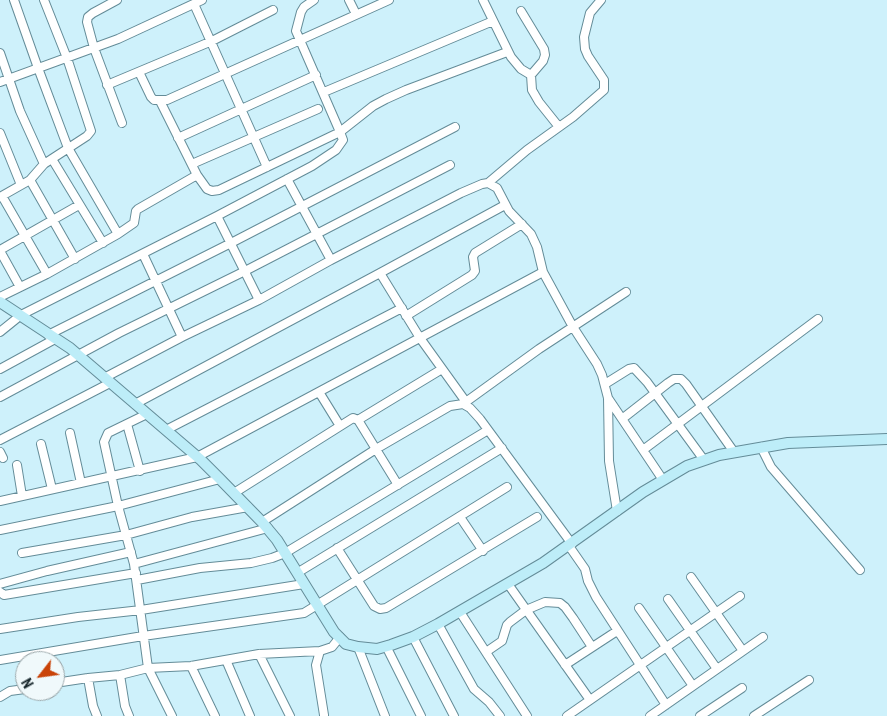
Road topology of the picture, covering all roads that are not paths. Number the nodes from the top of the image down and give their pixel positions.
1 (14, 0) edge
2 (44, 0) edge
3 (117, 0) edge
4 (314, 0) edge
5 (349, 0) edge
6 (389, 0) edge
7 (483, 0) edge
8 (601, 0) edge
9 (198, 2) edge
10 (273, 10) dead end
11 (521, 11) dead end
12 (356, 14) junction
13 (492, 21) junction
14 (299, 39) junction
15 (212, 41) junction
16 (94, 48) junction
17 (507, 52) junction
18 (0, 53) edge
19 (67, 58) junction
20 (38, 68) junction
21 (138, 72) junction
22 (226, 72) junction
23 (316, 75) junction
24 (531, 75) junction
25 (9, 78) junction
26 (0, 82) edge
27 (107, 84) junction
28 (324, 92) junction
29 (160, 101) junction
30 (242, 109) junction
31 (318, 109) dead end
32 (122, 123) dead end
33 (455, 127) dead end
34 (559, 127) junction
35 (340, 132) junction
36 (0, 133) edge
37 (254, 137) junction
38 (178, 138) junction
39 (68, 148) junction
40 (52, 159) junction
41 (44, 164) junction
42 (192, 164) junction
43 (450, 165) dead end
44 (267, 167) junction
45 (197, 175) junction
46 (287, 179) junction
47 (30, 180) junction
48 (488, 183) junction
49 (21, 186) junction
50 (1, 196) edge
51 (79, 204) junction
52 (505, 205) junction
53 (301, 206) junction
54 (218, 216) junction
55 (52, 220) junction
56 (522, 224) junction
57 (316, 233) junction
58 (118, 234) junction
59 (25, 235) junction
60 (103, 243) junction
61 (231, 243) junction
62 (0, 251) edge
63 (143, 254) junction
64 (75, 259) junction
65 (331, 260) junction
66 (245, 271) junction
67 (543, 272) junction
68 (47, 274) junction
69 (380, 274) junction
70 (157, 280) junction
71 (20, 287) junction
72 (626, 292) dead end
73 (0, 297) edge
74 (259, 300) junction
75 (0, 302) edge
76 (170, 308) junction
77 (404, 312) junction
78 (21, 315) junction
79 (818, 319) dead end
80 (573, 327) junction
81 (0, 332) edge
82 (52, 337) junction
83 (182, 337) junction
84 (420, 338) junction
85 (78, 355) junction
86 (0, 369) edge
87 (442, 370) junction
88 (107, 380) junction
89 (605, 384) junction
90 (319, 392) junction
91 (655, 392) junction
92 (0, 397) edge
93 (608, 398) junction
94 (465, 403) junction
95 (136, 404) junction
96 (702, 406) junction
97 (147, 414) junction
98 (622, 419) junction
99 (358, 420) junction
100 (127, 424) junction
101 (678, 424) junction
102 (340, 426) junction
103 (166, 430) junction
104 (488, 430) junction
105 (70, 433) dead end
106 (887, 439) edge
107 (0, 440) edge
108 (41, 444) dead end
109 (761, 447) junction
110 (502, 448) junction
111 (376, 449) junction
112 (643, 450) junction
113 (734, 452) junction
114 (197, 457) junction
115 (704, 460) junction
116 (17, 465) dead end
117 (140, 470) junction
118 (111, 476) junction
119 (220, 479) junction
120 (663, 480) junction
121 (80, 483) junction
122 (398, 485) junction
123 (507, 487) dead end
124 (52, 489) junction
125 (234, 493) junction
126 (22, 496) junction
127 (0, 501) edge
128 (118, 506) junction
129 (248, 507) junction
130 (617, 511) junction
131 (460, 517) junction
132 (537, 517) dead end
133 (265, 525) junction
134 (0, 530) edge
135 (126, 535) junction
136 (570, 545) junction
137 (337, 548) junction
138 (483, 551) junction
139 (130, 552) junction
140 (22, 553) dead end
141 (285, 553) junction
142 (134, 564) junction
143 (860, 570) dead end
144 (298, 573) junction
145 (136, 577) junction
146 (691, 577) dead end
147 (357, 580) junction
148 (0, 584) edge
149 (304, 584) junction
150 (508, 584) junction
151 (0, 592) edge
152 (740, 596) dead end
153 (668, 599) dead end
154 (317, 605) junction
155 (639, 608) dead end
156 (141, 610) junction
157 (526, 610) junction
158 (460, 612) junction
159 (716, 612) junction
160 (438, 624) junction
161 (0, 629) edge
162 (690, 630) junction
163 (617, 631) junction
164 (144, 636) junction
165 (413, 637) junction
166 (763, 637) dead end
167 (340, 638) junction
168 (386, 646) junction
169 (358, 647) junction
170 (592, 647) junction
171 (666, 647) junction
172 (320, 651) junction
173 (743, 651) junction
174 (486, 652) junction
175 (259, 654) junction
176 (0, 660) edge
177 (226, 660) junction
178 (565, 665) junction
179 (191, 666) junction
180 (640, 666) junction
181 (148, 668) junction
182 (717, 670) junction
183 (120, 675) junction
184 (88, 678) junction
185 (809, 680) dead end
186 (65, 682) edge
187 (692, 686) junction
188 (742, 688) dead end
189 (15, 690) edge
190 (0, 697) edge
191 (590, 700) junction
192 (663, 710) edge
193 (525, 715) edge
194 (97, 716) edge
195 (129, 716) edge
196 (172, 716) edge
197 (215, 716) edge
198 (250, 716) edge
199 (290, 716) edge
200 (322, 716) edge
201 (385, 716) edge
202 (421, 716) edge
203 (454, 716) edge
204 (500, 716) edge
205 (567, 716) edge
206 (650, 716) edge
207 (700, 716) edge
208 (754, 716) edge

1 - 20 street
2 - 19 street
3 - 16 street
4 - 14 street
5 - 12 street
6 - 12 street
7 - 13 street
8 - 34 street
9 - 15 street
9 - 16 street
10 - 15 street
11 - 24 street
12 - 14 street
13 - 17 street
13 - 28 street
14 - 22 street
14 - 23 street
15 - 21 street
15 - 22 street
16 - 19 street
16 - 27 street
17 - 24 street
17 - 35 street
18 - 25 street
19 - 20 street
19 - 39 street
20 - 25 street
20 - 39 street
21 - 27 street
21 - 29 street
22 - 29 street
22 - 30 street
23 - 28 street
23 - 30 street
24 - 34 street
25 - 26 street
25 - 41 street
27 - 32 street
28 - 35 street
29 - 38 street
30 - 37 street
30 - 38 street
31 - 37 street
33 - 53 street
34 - 48 street
35 - 44 street
35 - 46 street
36 - 49 street
37 - 42 street
37 - 44 street
38 - 42 street
39 - 40 street
39 - 58 street
40 - 41 street
40 - 51 street
41 - 47 street
42 - 45 street
43 - 57 street
44 - 45 street
45 - 58 street
46 - 53 street
46 - 54 street
47 - 49 street
47 - 55 street
48 - 52 street
48 - 65 street
49 - 50 street
50 - 59 street
51 - 55 street
51 - 60 street
52 - 56 street
52 - 69 street
53 - 57 street
53 - 61 street
54 - 61 street
54 - 63 street
55 - 59 street
55 - 64 street
56 - 67 street
56 - 77 street
57 - 65 street
57 - 66 street
58 - 60 street
59 - 62 street
59 - 68 street
60 - 64 street
61 - 66 street
61 - 70 street
62 - 71 street
63 - 70 street
63 - 78 street
64 - 68 street
65 - 74 street
66 - 74 street
66 - 76 street
67 - 80 street
67 - 84 street
68 - 71 street
69 - 77 street
69 - 95 street
70 - 76 street
70 - 82 street
71 - 73 street
72 - 80 street
74 - 83 street
75 - 78 main road
76 - 83 street
76 - 85 street
77 - 84 street
77 - 103 street
78 - 81 street
78 - 82 main road
79 - 96 street
80 - 89 street
80 - 94 street
82 - 85 main road
82 - 86 street
83 - 88 street
84 - 87 street
84 - 90 street
85 - 88 main road
85 - 92 street
87 - 94 street
87 - 99 street
88 - 95 main road
88 - 107 street
89 - 91 street
89 - 93 street
90 - 102 street
90 - 114 street
91 - 96 street
91 - 98 street
91 - 101 street
93 - 98 street
93 - 130 street
94 - 104 street
94 - 111 street
95 - 97 main road
96 - 101 street
96 - 113 street
97 - 100 street
97 - 103 main road
98 - 112 street
99 - 102 street
99 - 111 street
100 - 117 street
100 - 118 street
101 - 112 street
101 - 115 street
102 - 125 street
103 - 114 main road
104 - 110 street
104 - 122 street
105 - 121 street
106 - 109 main road
108 - 124 street
109 - 113 main road
109 - 143 street
110 - 136 street
110 - 137 street
111 - 122 street
111 - 133 street
112 - 120 street
113 - 115 main road
114 - 117 street
114 - 119 main road
115 - 120 main road
116 - 126 street
117 - 118 street
118 - 121 street
118 - 128 street
119 - 125 main road
119 - 128 street
120 - 130 main road
121 - 124 street
122 - 141 street
123 - 131 street
124 - 126 street
125 - 129 main road
126 - 127 street
128 - 134 street
128 - 135 street
129 - 133 main road
129 - 135 street
130 - 136 main road
131 - 138 street
131 - 147 street
132 - 138 street
133 - 141 main road
133 - 142 street
135 - 139 street
135 - 140 street
136 - 150 main road
136 - 163 street
137 - 144 street
137 - 147 street
138 - 147 street
139 - 142 street
139 - 148 street
141 - 144 main road
141 - 145 street
142 - 145 street
144 - 149 main road
145 - 151 street
145 - 156 street
146 - 159 street
147 - 154 street
149 - 154 main road
149 - 156 street
150 - 157 street
150 - 158 main road
152 - 159 street
153 - 162 street
154 - 164 street
154 - 167 main road
155 - 171 street
156 - 161 street
156 - 164 street
157 - 170 street
157 - 174 street
157 - 178 street
158 - 160 main road
158 - 174 street
159 - 162 street
159 - 173 street
160 - 165 main road
160 - 204 street
162 - 171 street
162 - 182 street
163 - 170 street
163 - 180 street
164 - 176 street
164 - 181 street
165 - 168 main road
165 - 203 street
166 - 173 street
167 - 169 main road
167 - 172 street
168 - 169 main road
168 - 202 street
169 - 201 street
170 - 178 street
171 - 180 street
171 - 187 street
172 - 175 street
172 - 200 street
173 - 182 street
174 - 193 street
175 - 177 street
175 - 199 street
177 - 179 street
177 - 198 street
178 - 191 street
179 - 181 street
179 - 197 street
180 - 191 street
180 - 192 street
181 - 183 street
181 - 196 street
182 - 187 street
183 - 184 street
183 - 195 street
184 - 186 street
184 - 194 street
185 - 208 street
187 - 192 street
188 - 207 street
189 - 190 street
191 - 205 street
192 - 206 street

